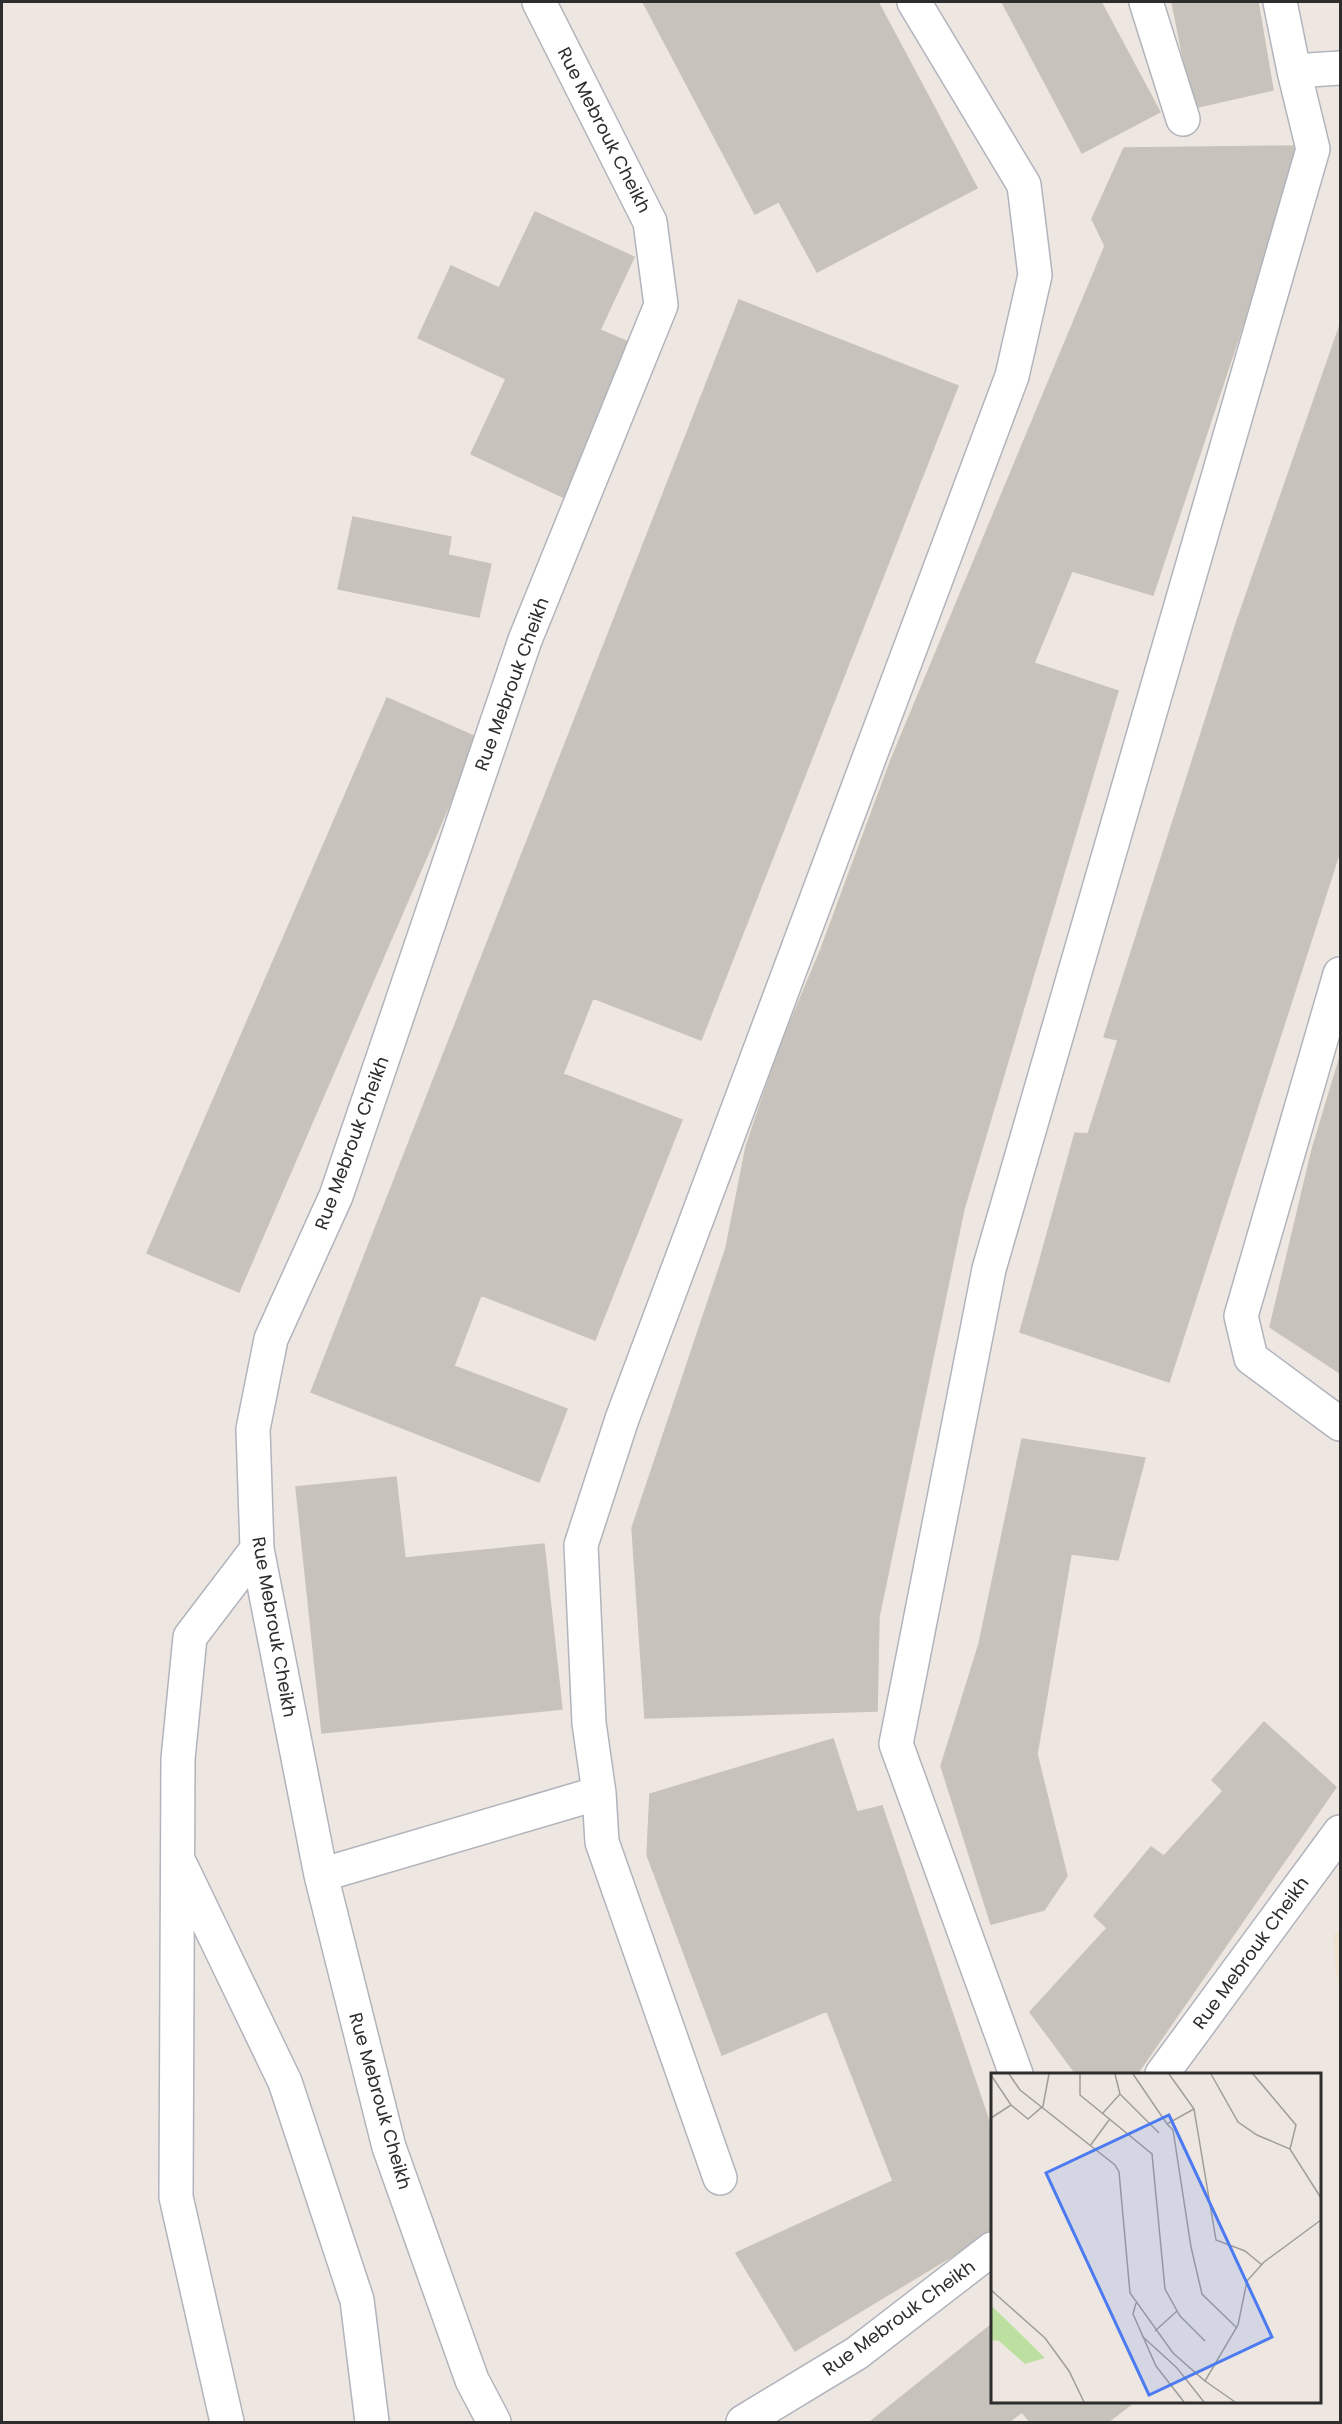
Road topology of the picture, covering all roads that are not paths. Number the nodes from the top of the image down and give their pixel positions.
1 (539, 2) edge
2 (914, 2) edge
3 (1146, 2) edge
4 (1281, 2) edge
5 (1341, 68) edge
6 (1294, 71) junction
7 (1183, 119) dead end
8 (1341, 974) edge
9 (1341, 1424) edge
10 (257, 1548) junction
11 (598, 1793) junction
12 (1341, 1833) edge
13 (178, 1859) junction
14 (321, 1875) junction
15 (1016, 2073) edge
16 (1163, 2073) edge
17 (720, 2178) dead end
18 (991, 2250) edge
19 (226, 2422) edge
20 (372, 2422) edge
21 (494, 2422) edge
22 (743, 2422) edge

1 - 10 street, Rue Mebrouk Cheikh
2 - 11 street
3 - 7 street
4 - 6 street
5 - 6 street
6 - 15 street
8 - 9 street
10 - 13 street
10 - 14 street, Rue Mebrouk Cheikh
11 - 14 street
11 - 17 street
12 - 16 street, Rue Mebrouk Cheikh
13 - 19 street
13 - 20 street
14 - 21 street, Rue Mebrouk Cheikh
18 - 22 street, Rue Mebrouk Cheikh

